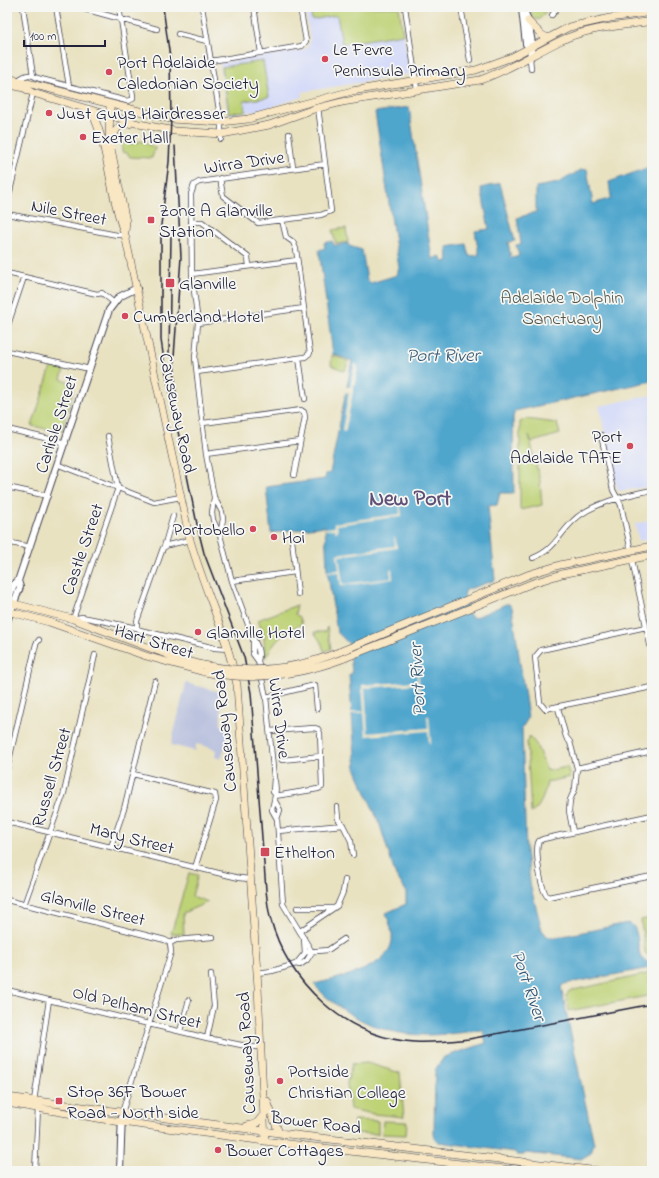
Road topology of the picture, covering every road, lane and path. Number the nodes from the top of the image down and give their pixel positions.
1 (23, 7) edge
2 (56, 7) edge
3 (77, 7) edge
4 (119, 7) edge
5 (202, 7) edge
6 (254, 7) edge
7 (300, 7) edge
8 (405, 7) edge
9 (461, 7) edge
10 (523, 7) edge
11 (558, 7) edge
12 (652, 12) edge
13 (552, 15) dead end
14 (121, 20) junction
15 (528, 21) junction
16 (652, 21) edge
17 (157, 29) dead end
18 (178, 34) dead end
19 (548, 38) junction
20 (207, 41) junction
21 (530, 48) junction
22 (261, 53) junction
23 (530, 58) junction
24 (470, 60) dead end
25 (211, 61) junction
26 (531, 69) dead end
27 (33, 76) junction
28 (7, 78) edge
29 (18, 80) junction
30 (416, 80) junction
31 (7, 84) edge
32 (62, 85) junction
33 (69, 86) junction
34 (417, 89) junction
35 (33, 93) junction
36 (66, 94) junction
37 (317, 99) junction
38 (127, 101) junction
39 (110, 105) junction
40 (318, 108) junction
41 (92, 110) junction
42 (130, 110) junction
43 (109, 116) junction
44 (221, 122) junction
45 (139, 124) junction
46 (289, 134) dead end
47 (221, 136) junction
48 (107, 144) junction
49 (325, 164) junction
50 (293, 168) junction
51 (220, 178) junction
52 (7, 204) edge
53 (7, 214) edge
54 (282, 220) junction
55 (191, 222) junction
56 (125, 235) junction
57 (297, 260) junction
58 (249, 266) junction
59 (7, 273) edge
60 (192, 274) junction
61 (24, 277) junction
62 (137, 288) junction
63 (114, 302) junction
64 (304, 308) junction
65 (198, 323) junction
66 (7, 328) edge
67 (7, 350) edge
68 (299, 358) junction
69 (90, 368) junction
70 (197, 372) junction
71 (305, 399) dead end
72 (203, 422) junction
73 (7, 429) edge
74 (601, 435) dead end
75 (108, 436) dead end
76 (300, 441) junction
77 (66, 443) junction
78 (206, 454) junction
79 (59, 465) junction
80 (294, 474) dead end
81 (7, 487) edge
82 (118, 488) junction
83 (652, 490) edge
84 (48, 496) junction
85 (181, 497) junction
86 (214, 497) junction
87 (617, 498) junction
88 (173, 516) dead end
89 (220, 535) junction
90 (190, 540) junction
91 (292, 540) dead end
92 (7, 542) edge
93 (652, 546) edge
94 (30, 547) junction
95 (164, 547) junction
96 (631, 551) junction
97 (652, 555) edge
98 (533, 558) dead end
99 (632, 560) junction
100 (295, 572) junction
101 (232, 581) junction
102 (298, 594) dead end
103 (9, 603) edge
104 (9, 611) edge
105 (73, 619) junction
106 (7, 621) edge
107 (138, 628) junction
108 (648, 629) edge
109 (39, 640) dead end
110 (228, 649) junction
111 (652, 654) edge
112 (96, 655) dead end
113 (340, 656) junction
114 (203, 668) junction
115 (155, 681) dead end
116 (652, 688) edge
117 (266, 696) junction
118 (558, 708) junction
119 (317, 709) dead end
120 (270, 731) junction
121 (652, 751) edge
122 (321, 756) junction
123 (282, 760) dead end
124 (577, 768) junction
125 (7, 769) edge
126 (133, 774) junction
127 (275, 797) junction
128 (337, 807) dead end
129 (652, 815) edge
130 (276, 819) junction
131 (7, 822) edge
132 (343, 825) junction
133 (278, 831) junction
134 (573, 832) junction
135 (50, 833) junction
136 (111, 847) junction
137 (354, 855) dead end
138 (195, 868) junction
139 (652, 876) edge
140 (250, 879) junction
141 (345, 880) dead end
142 (7, 900) edge
143 (24, 905) junction
144 (297, 908) dead end
145 (334, 908) junction
146 (300, 931) junction
147 (213, 937) dead end
148 (304, 938) junction
149 (344, 939) dead end
150 (170, 944) junction
151 (306, 952) junction
152 (312, 952) junction
153 (296, 964) junction
154 (257, 973) junction
155 (211, 974) dead end
156 (7, 990) edge
157 (49, 1000) junction
158 (189, 1000) dead end
159 (150, 1024) junction
160 (180, 1031) junction
161 (207, 1038) junction
162 (261, 1047) junction
163 (264, 1094) junction
164 (7, 1097) edge
165 (34, 1101) junction
166 (7, 1103) edge
167 (38, 1108) junction
168 (265, 1112) junction
169 (122, 1113) junction
170 (121, 1122) junction
171 (235, 1126) junction
172 (266, 1131) junction
173 (279, 1133) junction
174 (265, 1141) junction
175 (35, 1171) edge
176 (120, 1171) edge
177 (522, 1171) edge
178 (599, 1171) edge

1 - 27 street
2 - 33 street
3 - 14 street
4 - 14 street
5 - 20 street
6 - 22 street
7 - 22 street
8 - 30 street
9 - 24 street
10 - 15 street
10 - 21 street
11 - 13 street
12 - 19 main road
14 - 17 street
14 - 38 street
15 - 19 main road
15 - 21 street
16 - 23 main road
18 - 20 street
19 - 21 main road
20 - 25 street
21 - 23 street
21 - 30 main road
22 - 25 street
23 - 26 street
23 - 34 main road
25 - 44 street
27 - 29 street
27 - 32 street
28 - 29 main road
29 - 36 main road
30 - 34 street
30 - 37 main road
31 - 35 main road
32 - 33 street
32 - 36 street
33 - 38 street
34 - 40 main road
35 - 41 main road
35 - 52 street
36 - 39 main road
37 - 40 street
37 - 44 main road
38 - 42 street
39 - 42 main road
39 - 43 main road, Causeway Road
40 - 47 main road
40 - 49 street
41 - 43 main road
41 - 48 main road
42 - 44 main road
43 - 45 main road
43 - 48 main road, Causeway Road
44 - 47 street
45 - 47 main road
45 - 48 main road
46 - 50 street
48 - 56 main road, Causeway Road
49 - 50 street, Wirra Drive
49 - 54 street
50 - 51 street, Wirra Drive
51 - 54 street
51 - 55 street, Wirra Drive
53 - 56 street, Nile Street
54 - 57 street
55 - 58 street
55 - 60 street, Wirra Drive
56 - 62 main road, Causeway Road
57 - 58 street
57 - 64 street
58 - 60 street
59 - 61 street
60 - 65 street, Wirra Drive
61 - 63 street
61 - 66 street
62 - 63 street
62 - 85 main road, Causeway Road
63 - 69 street, Carlisle Street
64 - 65 street
64 - 68 street
65 - 70 street, Wirra Drive
67 - 69 street
68 - 70 street
68 - 71 street
69 - 77 street, Carlisle Street
70 - 72 street, Wirra Drive
72 - 76 street
72 - 78 street, Wirra Drive
73 - 77 street
74 - 87 street
75 - 82 street
76 - 78 street
76 - 80 street
77 - 79 street, Carlisle Street
78 - 86 street, Wirra Drive
79 - 82 street
79 - 84 street, Carlisle Street
81 - 84 street
82 - 85 street
82 - 105 street, Castle Street
83 - 87 street
84 - 94 street, Carlisle Street
85 - 90 main road, Causeway Road
86 - 89 street, Wirra Drive
86 - 89 street, Wirra Drive
87 - 96 street
87 - 98 street
88 - 95 street
89 - 101 street, Wirra Drive
90 - 95 street
90 - 110 main road, Causeway Road
91 - 100 street
92 - 94 street
93 - 96 main road
94 - 103 street, Carlisle Street
95 - 107 street
96 - 99 main road
96 - 113 main road
97 - 99 main road
99 - 108 street
99 - 113 main road
100 - 101 street
100 - 102 street
101 - 117 street, Wirra Drive
103 - 104 street, Carlisle Street
103 - 105 main road, Hart Street
104 - 106 street, Carlisle Street
104 - 114 main road, Hart Street
105 - 107 street, Hart Street
105 - 114 main road, Hart Street
107 - 110 street, Hart Street
108 - 111 street
108 - 118 street
109 - 125 street
110 - 140 main road, Causeway Road
112 - 135 street, Russell Street
113 - 114 main road, Hart Street, bridge
115 - 126 street
116 - 118 street
117 - 119 street
117 - 120 street, Wirra Drive
118 - 124 street
120 - 122 street
120 - 127 street, Wirra Drive
121 - 124 street
122 - 123 street
122 - 127 street
124 - 134 street
126 - 136 street
126 - 138 street
127 - 130 street, Wirra Drive
127 - 130 street, Wirra Drive
128 - 132 street
129 - 134 street
130 - 133 street, Wirra Drive
131 - 135 street, Mary Street
132 - 133 street
132 - 137 street
133 - 146 street, Wirra Drive
134 - 139 street
135 - 136 street, Mary Street
135 - 143 street, Russell Street
136 - 138 street, Mary Street
138 - 140 street, Mary Street
140 - 154 main road, Causeway Road
141 - 145 street
142 - 143 street, Glanville Street
143 - 150 street, Glanville Street
144 - 145 street
145 - 146 street
146 - 148 street, Wirra Drive
147 - 150 street
148 - 151 street, Wirra Drive
148 - 152 street, Wirra Drive
149 - 152 street
150 - 159 street
151 - 152 street
151 - 153 street
152 - 153 street
153 - 154 street
154 - 162 main road, Causeway Road
155 - 161 street
156 - 157 street, Old Pelham Street
157 - 159 street, Old Pelham Street
157 - 165 street
158 - 160 street
159 - 160 street, Old Pelham Street
159 - 169 street
160 - 161 street, Old Pelham Street
161 - 162 street, Old Pelham Street
162 - 163 main road, Causeway Road
163 - 168 main road, Causeway Road
163 - 173 main road
164 - 165 main road, Bower Road
165 - 167 street
165 - 169 main road, Bower Road
166 - 167 main road, Bower Road
167 - 170 main road, Bower Road
167 - 175 street
168 - 171 main road
168 - 172 main road, Causeway Road
169 - 170 street
169 - 171 main road, Bower Road
170 - 174 main road, Bower Road
170 - 176 street
171 - 172 main road, Bower Road
172 - 173 main road, Bower Road
172 - 174 main road, Causeway Road
173 - 178 main road, Bower Road
174 - 177 main road, Bower Road

